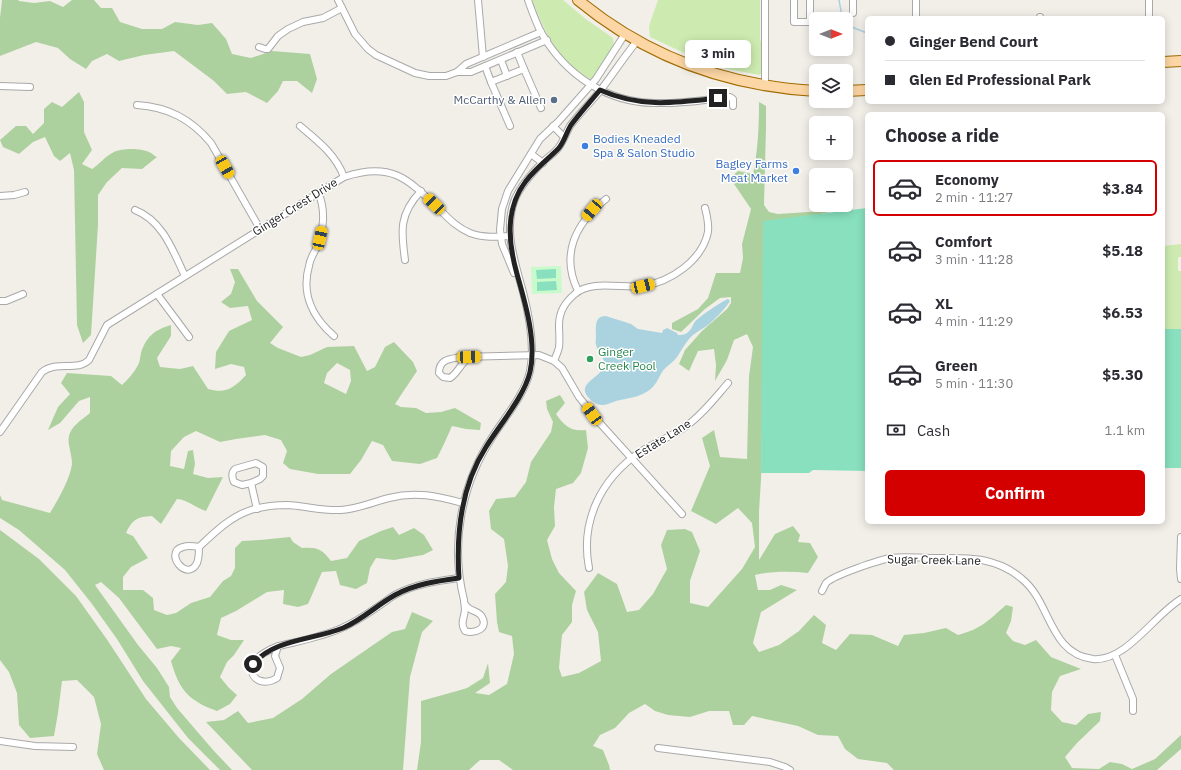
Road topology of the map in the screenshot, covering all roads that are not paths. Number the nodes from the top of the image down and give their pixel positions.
1 (338, 0) edge
2 (478, 0) edge
3 (528, 0) edge
4 (578, 0) edge
5 (766, 0) edge
6 (794, 0) edge
7 (810, 0) edge
8 (853, 0) edge
9 (916, 0) edge
10 (1149, 0) edge
11 (342, 8) junction
12 (852, 12) edge
13 (916, 16) edge
14 (1149, 16) edge
15 (541, 32) junction
16 (626, 34) junction
17 (547, 40) junction
18 (638, 41) junction
19 (259, 47) dead end
20 (517, 52) junction
21 (490, 54) junction
22 (483, 58) junction
23 (497, 61) junction
24 (1181, 61) edge
25 (1165, 62) edge
26 (485, 66) junction
27 (524, 69) junction
28 (457, 72) junction
29 (507, 76) junction
30 (491, 82) junction
31 (591, 85) junction
32 (0, 86) edge
33 (765, 86) junction
34 (30, 87) dead end
35 (600, 90) junction
36 (865, 90) edge
37 (809, 91) edge
38 (853, 91) edge
39 (137, 105) dead end
40 (733, 106) dead end
41 (541, 108) dead end
42 (300, 126) dead end
43 (510, 126) dead end
44 (553, 126) junction
45 (564, 137) junction
46 (532, 154) junction
47 (542, 163) junction
48 (344, 177) junction
49 (421, 191) junction
50 (25, 192) dead end
51 (318, 192) junction
52 (0, 196) edge
53 (606, 198) dead end
54 (705, 208) dead end
55 (135, 210) dead end
56 (260, 229) junction
57 (501, 236) junction
58 (510, 236) junction
59 (405, 260) dead end
60 (185, 276) junction
61 (521, 286) junction
62 (578, 291) junction
63 (23, 294) dead end
64 (157, 294) junction
65 (0, 301) edge
66 (334, 336) dead end
67 (189, 337) dead end
68 (531, 355) junction
69 (469, 357) junction
70 (554, 361) junction
71 (728, 383) dead end
72 (0, 432) edge
73 (631, 459) junction
74 (251, 483) junction
75 (463, 503) junction
76 (257, 508) junction
77 (682, 514) dead end
78 (1181, 537) edge
79 (199, 547) junction
80 (589, 568) dead end
81 (459, 578) junction
82 (1181, 579) edge
83 (822, 591) dead end
84 (1181, 600) edge
85 (465, 604) junction
86 (278, 646) junction
87 (1114, 655) junction
88 (1133, 711) dead end
89 (0, 741) edge
90 (73, 747) dead end
91 (658, 748) dead end
92 (790, 770) edge

1 - 11 street
2 - 22 street
3 - 15 street
4 - 16 main road
5 - 33 street
6 - 7 street
8 - 12 street
9 - 13 street
10 - 14 street
11 - 19 street
11 - 28 street
15 - 17 street
15 - 21 street
16 - 18 main road
16 - 31 street
17 - 20 street
17 - 31 street
18 - 33 main road
18 - 35 street
20 - 23 street
20 - 27 street
21 - 22 street
21 - 23 street
22 - 28 street
23 - 26 street
23 - 29 street
24 - 25 main road
26 - 28 street
26 - 30 street
27 - 29 street
27 - 41 street
29 - 30 street
30 - 43 street
31 - 35 street
31 - 44 street
32 - 34 street
33 - 37 main road
35 - 40 street
35 - 45 street
36 - 38 main road
39 - 56 street
42 - 48 street
44 - 45 street
44 - 46 street
45 - 47 street
46 - 47 street
46 - 57 street
47 - 58 street
48 - 49 street, Ginger Crest Drive
48 - 51 street, Ginger Crest Drive
49 - 57 street, Ginger Crest Drive
49 - 59 street
50 - 52 street
51 - 56 street, Ginger Crest Drive
51 - 66 street
53 - 62 street
54 - 62 street
55 - 60 street
56 - 60 street, Ginger Crest Drive
57 - 58 street, Ginger Crest Drive
57 - 61 street
58 - 61 street
60 - 64 street, Ginger Crest Drive
61 - 68 street
62 - 70 street
63 - 65 street
64 - 67 street
64 - 72 street, Ginger Crest Drive
68 - 69 street
68 - 70 street
68 - 75 street
69 - 69 street
70 - 73 street
71 - 73 street, Estate Lane
73 - 77 street
73 - 80 street, Estate Lane
74 - 74 street
74 - 76 street
75 - 76 street
75 - 81 street
76 - 79 street
78 - 82 street
79 - 79 street
81 - 85 street
81 - 86 street
83 - 87 street, Sugar Creek Lane
84 - 87 street, Sugar Creek Lane
85 - 85 street
86 - 86 street
87 - 88 street
89 - 90 street
91 - 92 street

